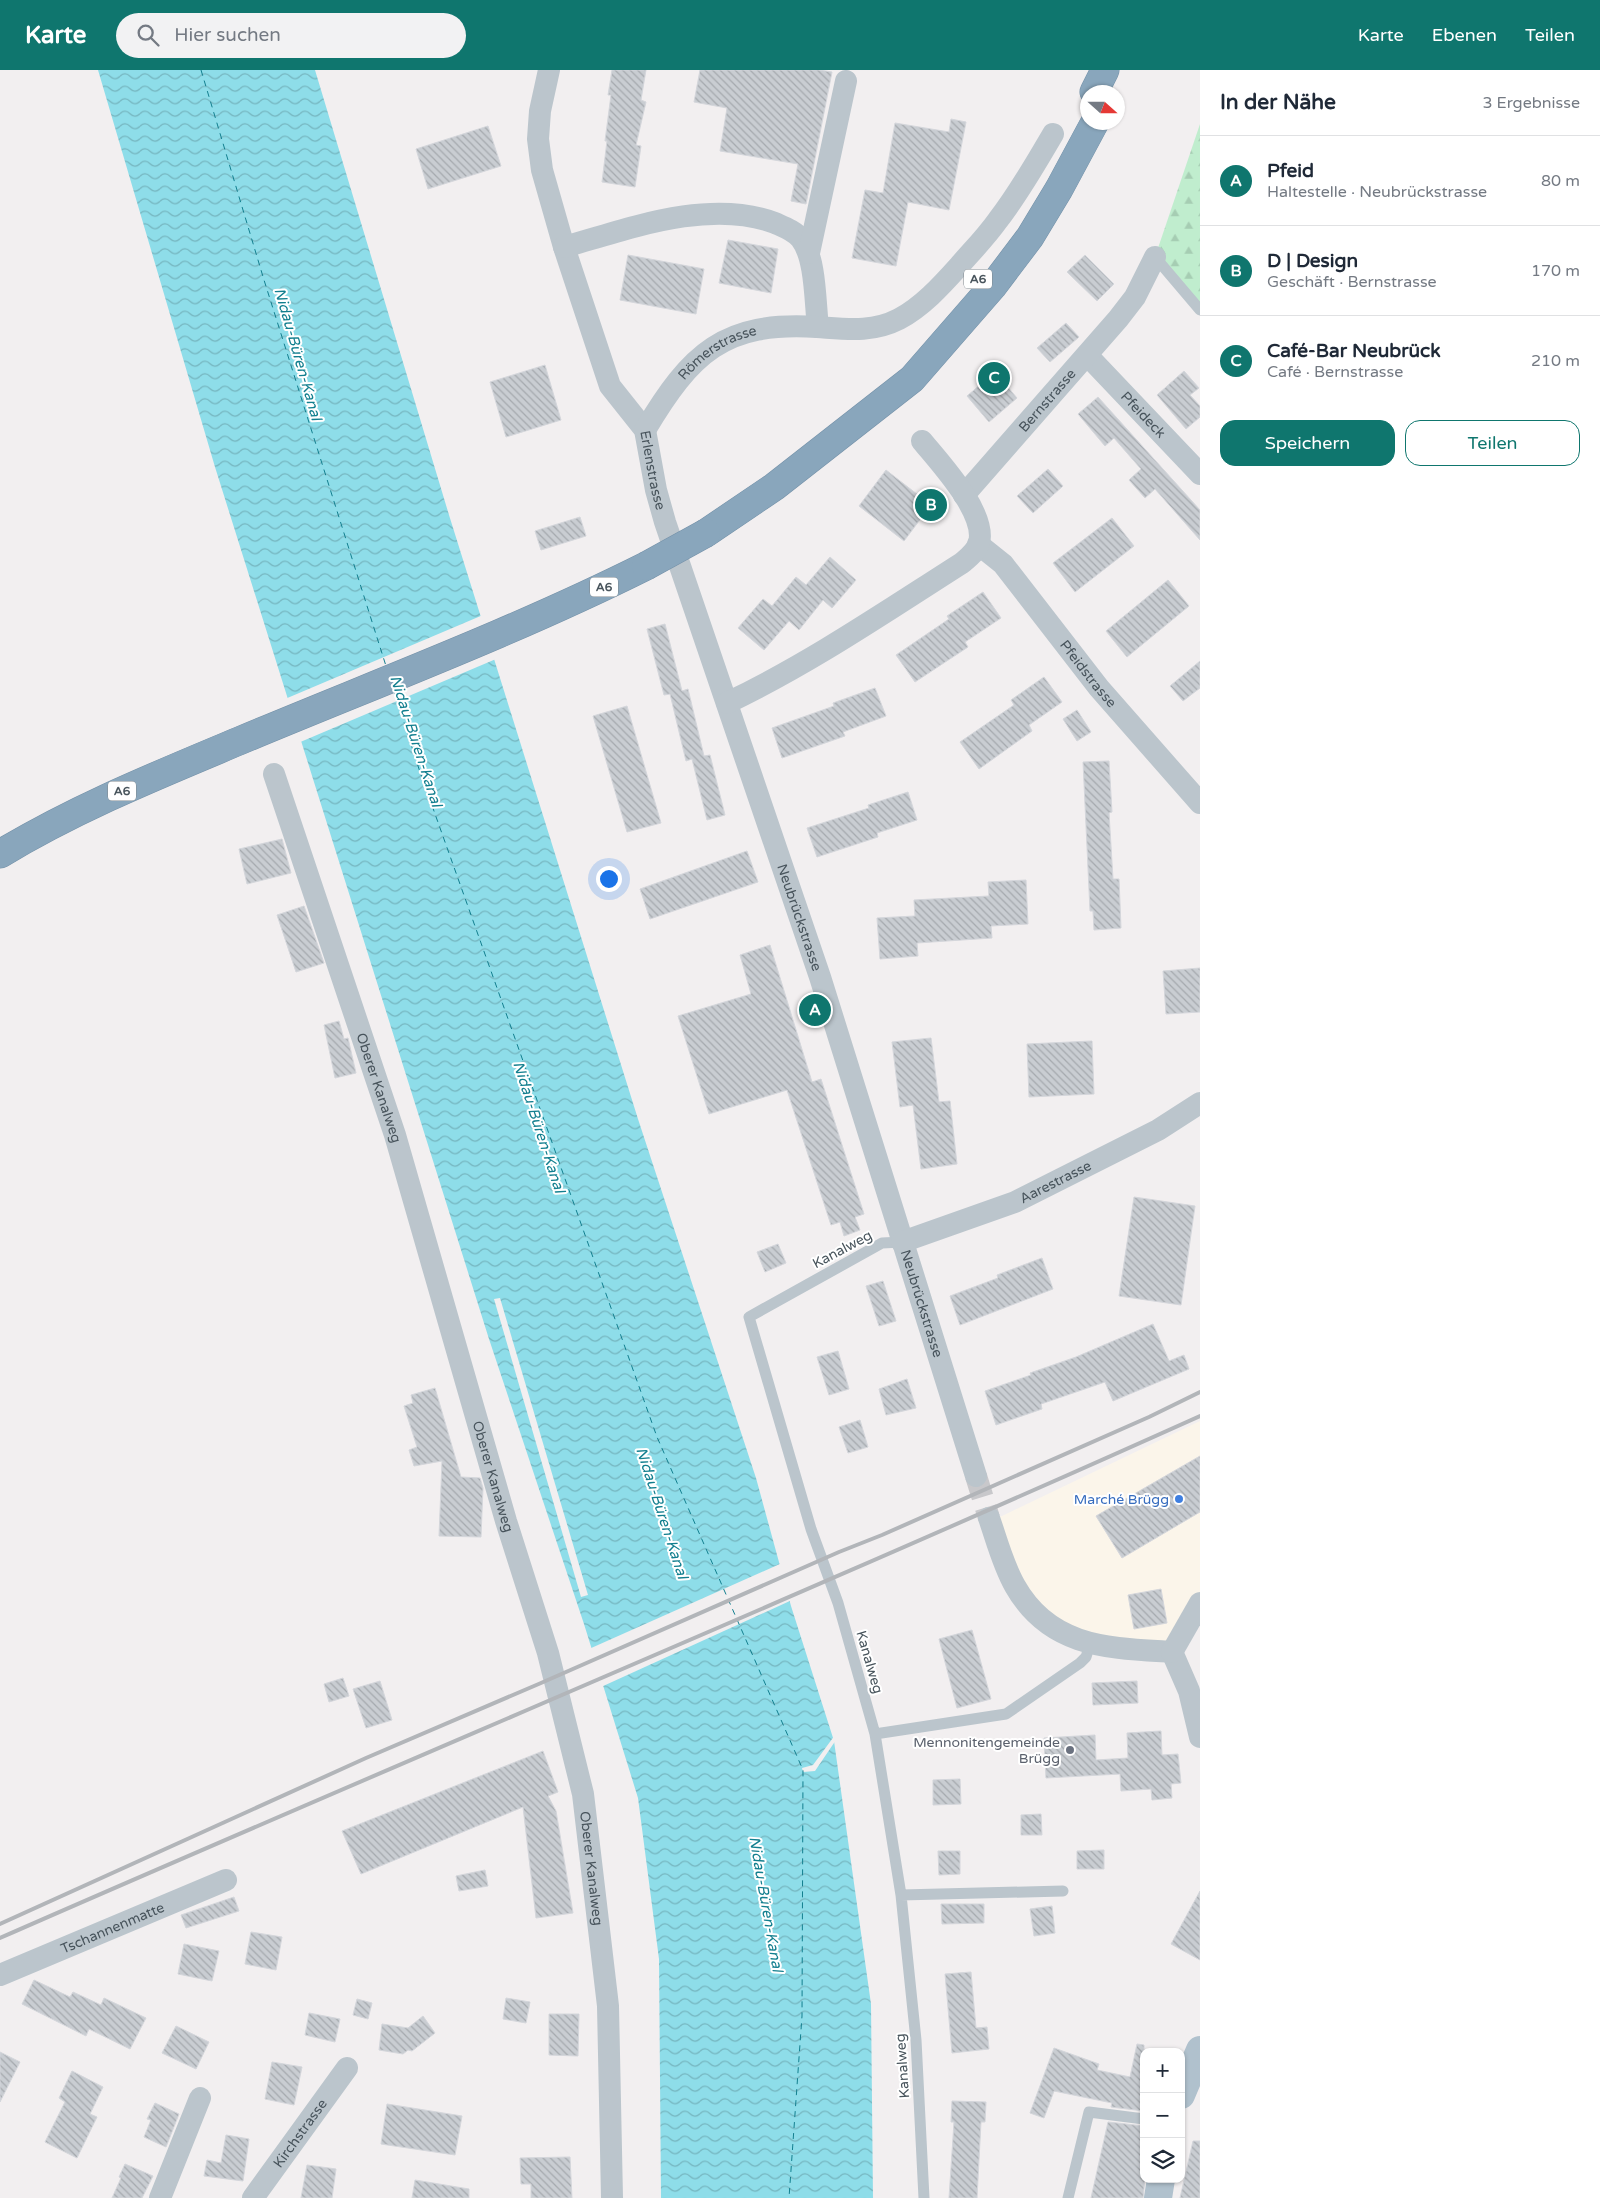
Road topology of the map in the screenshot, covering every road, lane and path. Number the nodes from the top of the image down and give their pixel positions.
1 (549, 70) edge
2 (1105, 70) edge
3 (1121, 70) edge
4 (846, 81) dead end
5 (1098, 85) edge
6 (1114, 85) edge
7 (1080, 119) edge
8 (1091, 130) edge
9 (1053, 134) dead end
10 (564, 247) junction
11 (809, 253) junction
12 (1155, 257) joint
13 (1200, 310) edge
14 (818, 327) junction
15 (1087, 355) junction
16 (646, 430) junction
17 (842, 435) junction
18 (922, 441) dead end
19 (1200, 474) edge
20 (964, 495) junction
21 (978, 544) junction
22 (727, 703) junction
23 (274, 774) dead end
24 (1200, 803) edge
25 (0, 854) edge
26 (1200, 1103) edge
27 (902, 1242) junction
28 (976, 1476) tunnel mouth
29 (989, 1518) tunnel mouth
30 (1200, 1603) edge
31 (1090, 1644) junction
32 (1172, 1652) junction
33 (875, 1734) junction
34 (1200, 1737) edge
35 (226, 1880) dead end
36 (1063, 1890) dead end
37 (901, 1895) junction
38 (0, 1975) edge
39 (1200, 2050) edge
40 (347, 2068) dead end
41 (1182, 2093) edge
42 (200, 2098) dead end
43 (1140, 2118) edge
44 (1160, 2183) edge
45 (160, 2198) edge
46 (253, 2198) edge
47 (612, 2198) edge
48 (924, 2198) edge
49 (1068, 2198) edge
50 (1158, 2198) edge

1 - 10 street, Erlenstrasse
2 - 5 highway
3 - 6 highway
4 - 11 street
7 - 17 highway, A6
8 - 17 highway, A6
9 - 14 street, Römerstrasse
10 - 11 street
10 - 16 street, Erlenstrasse
11 - 14 street
12 - 13 lane
12 - 15 street, Bernstrasse
14 - 16 street, Römerstrasse
15 - 19 street, Pfeideck
15 - 20 street, Bernstrasse
16 - 22 street, Erlenstrasse
17 - 25 highway, A6, bridge
18 - 20 street
20 - 21 street
21 - 22 street
21 - 24 street, Pfeidstrasse
22 - 27 street, Neubrückstrasse
23 - 47 street, Oberer Kanalweg
26 - 27 street, Aarestrasse
27 - 28 street, Neubrückstrasse
27 - 33 lane, Kanalweg
29 - 31 street
30 - 32 street
31 - 32 street
31 - 33 lane
32 - 34 street
33 - 37 lane, Kanalweg
35 - 38 street, Tschannenmatte
36 - 37 lane
37 - 48 lane, Kanalweg
39 - 41 main road
40 - 46 street, Kirchstrasse
42 - 45 street
43 - 49 lane
44 - 50 main road

